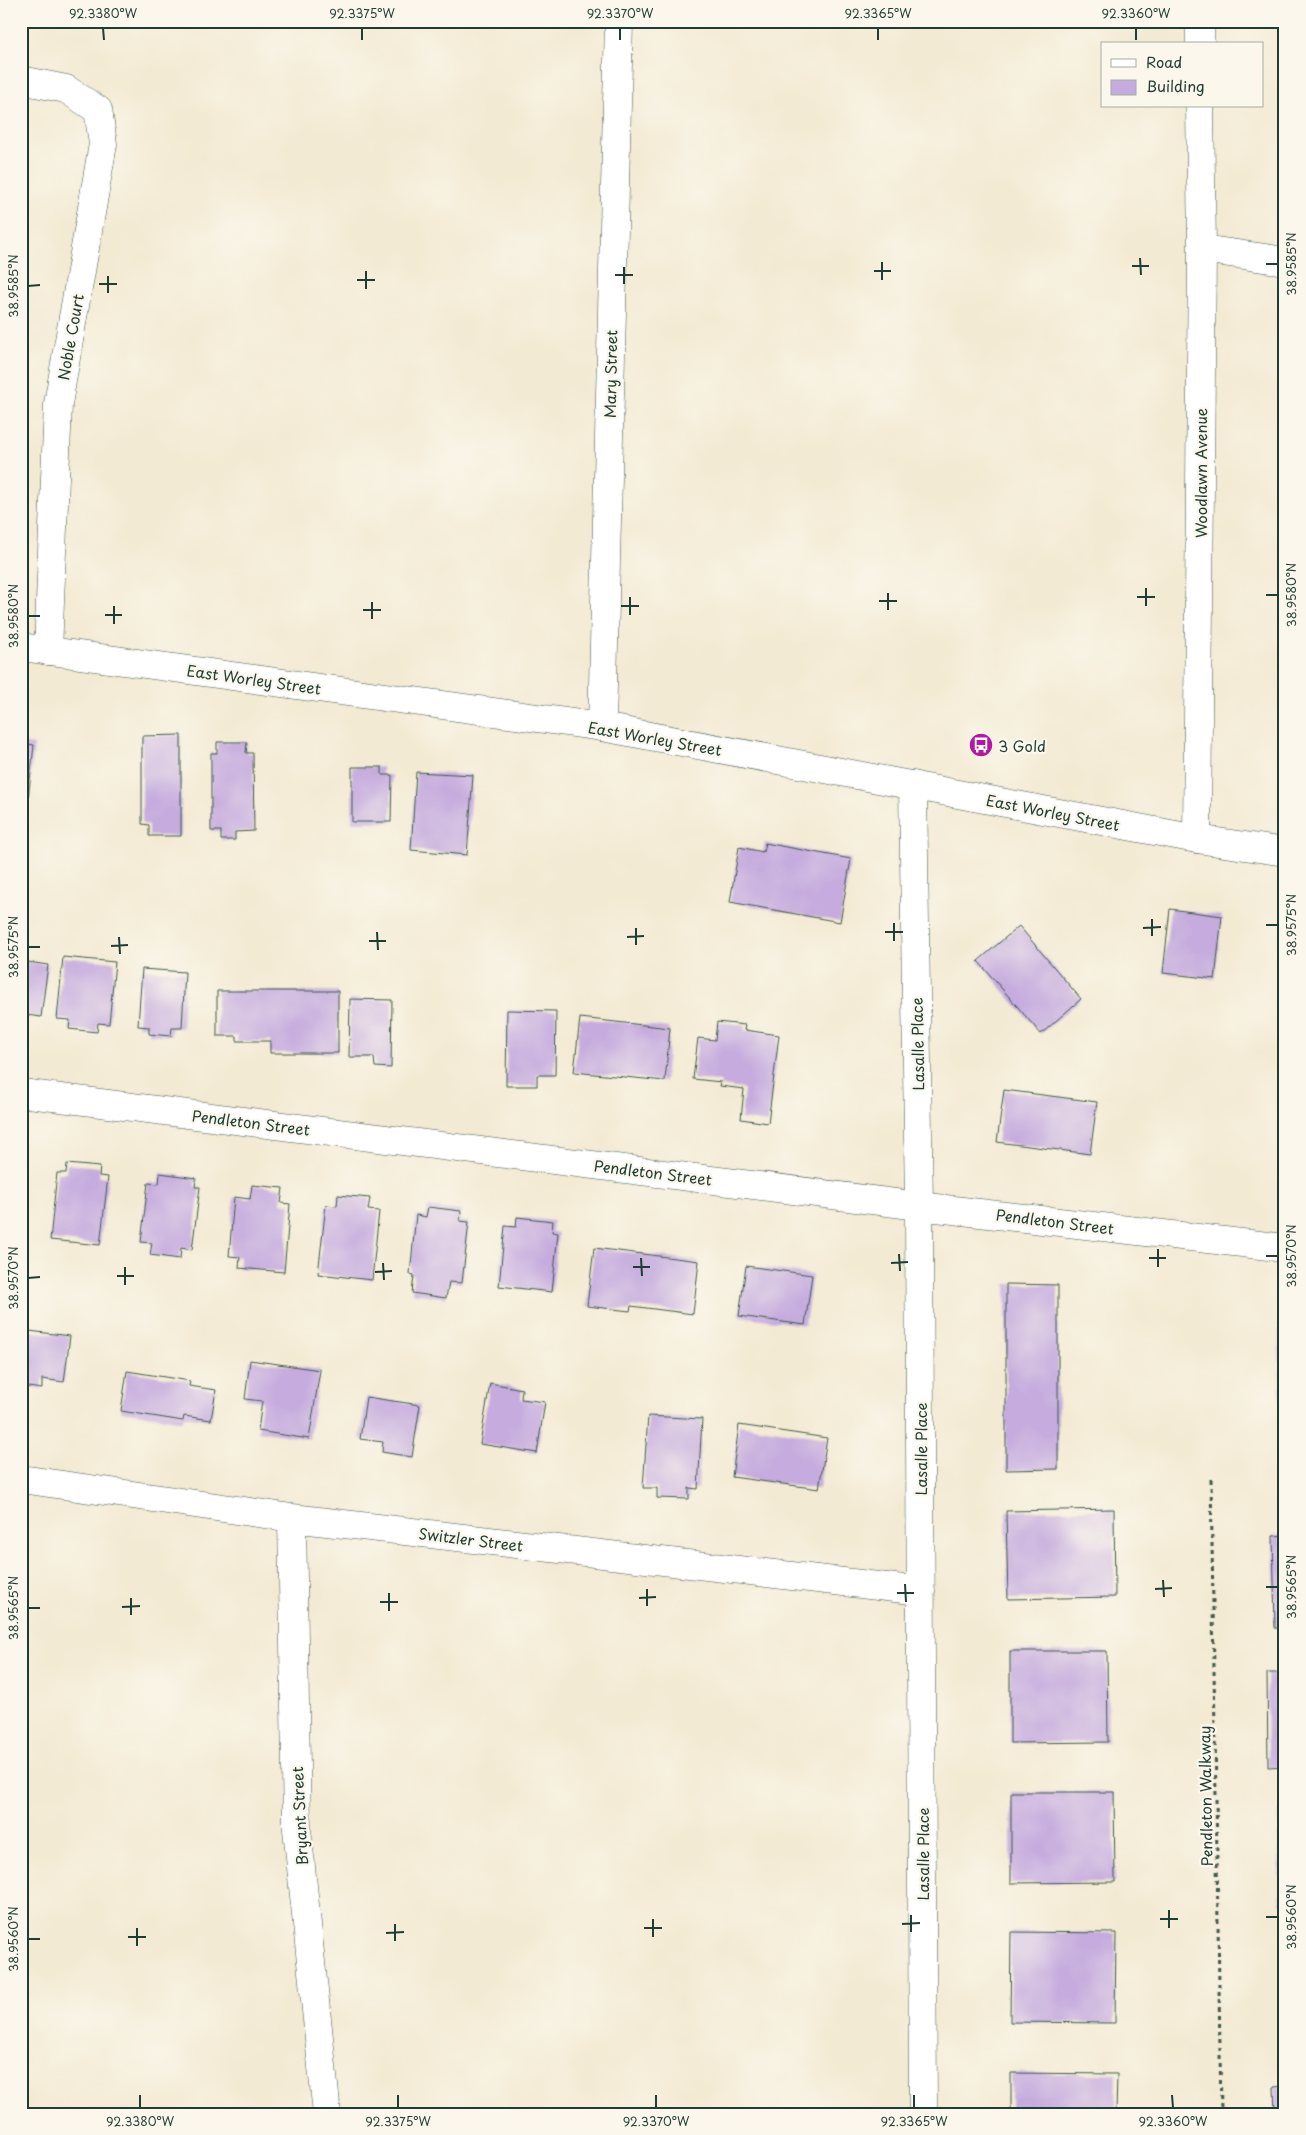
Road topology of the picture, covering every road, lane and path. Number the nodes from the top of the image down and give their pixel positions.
1 (620, 21) edge
2 (1200, 21) edge
3 (1200, 42) edge
4 (21, 80) edge
5 (1200, 108) edge
6 (1202, 249) junction
7 (1285, 261) edge
8 (21, 647) edge
9 (48, 651) junction
10 (602, 727) junction
11 (914, 785) junction
12 (1197, 839) junction
13 (1285, 852) edge
14 (21, 1093) edge
15 (919, 1206) junction
16 (1285, 1248) edge
17 (21, 1479) edge
18 (1211, 1479) dead end
19 (292, 1518) junction
20 (921, 1592) junction
21 (327, 2114) edge
22 (923, 2114) edge
23 (1222, 2114) edge

1 - 10 street, Mary Street
2 - 3 street
4 - 9 street, Noble Court
5 - 6 street, Woodlawn Avenue
6 - 7 street
6 - 12 street, Woodlawn Avenue
8 - 9 street, East Worley Street
9 - 10 street, East Worley Street
10 - 11 street, East Worley Street
11 - 12 street, East Worley Street
11 - 15 street, Lasalle Place
12 - 13 street, East Worley Street
14 - 15 street, Pendleton Street
15 - 16 street, Pendleton Street
15 - 20 street, Lasalle Place
17 - 19 street, Switzler Street
18 - 23 path, Pendleton Walkway
19 - 20 street, Switzler Street
19 - 21 street, Bryant Street
20 - 22 street, Lasalle Place

